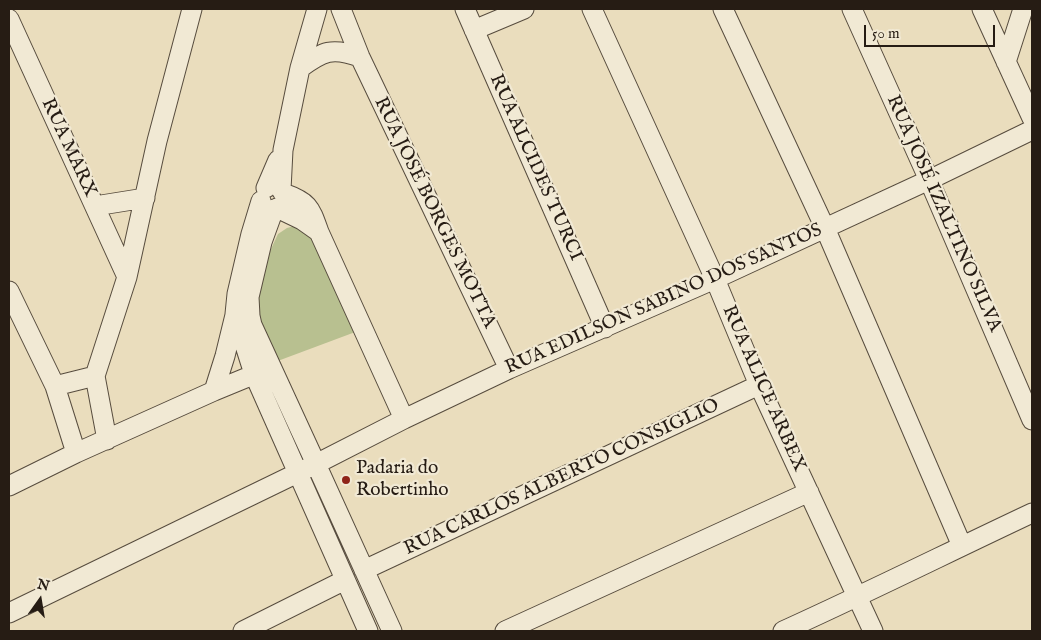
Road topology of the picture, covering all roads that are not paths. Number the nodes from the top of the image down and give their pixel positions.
1 (192, 9) edge
2 (317, 9) edge
3 (341, 9) edge
4 (465, 9) edge
5 (524, 9) edge
6 (592, 9) edge
7 (723, 9) edge
8 (852, 9) edge
9 (982, 9) edge
10 (1023, 9) edge
11 (9, 19) edge
12 (474, 30) junction
13 (360, 57) junction
14 (1006, 62) junction
15 (300, 68) junction
16 (1032, 118) edge
17 (1032, 130) edge
18 (929, 180) junction
19 (145, 198) junction
20 (274, 198) junction
21 (95, 206) junction
22 (825, 228) junction
23 (257, 238) junction
24 (128, 277) junction
25 (715, 279) junction
26 (9, 291) edge
27 (235, 314) junction
28 (605, 328) junction
29 (509, 369) junction
30 (262, 371) junction
31 (95, 376) junction
32 (759, 385) junction
33 (55, 386) junction
34 (214, 391) junction
35 (404, 419) junction
36 (1032, 420) edge
37 (106, 440) junction
38 (76, 453) junction
39 (316, 464) junction
40 (298, 473) junction
41 (9, 486) edge
42 (809, 492) junction
43 (1032, 513) edge
44 (962, 546) junction
45 (364, 570) junction
46 (346, 580) junction
47 (858, 597) junction
48 (9, 613) edge
49 (242, 631) edge
50 (368, 631) edge
51 (392, 631) edge
52 (505, 631) edge
53 (784, 631) edge
54 (873, 631) edge

1 - 19 street
2 - 15 street
3 - 13 street, RUA JOSÉ BORGES MOTTA
4 - 12 street, RUA ALCIDES TURCI
5 - 12 street
6 - 25 street, RUA ALICE ARBEX
7 - 22 street
8 - 18 street, RUA JOSÉ IZALTINO SILVA
9 - 14 street
10 - 14 street
11 - 21 street, RUA MARX
12 - 28 street, RUA ALCIDES TURCI
13 - 15 street
13 - 29 street, RUA JOSÉ BORGES MOTTA
14 - 16 street
15 - 20 street
17 - 18 street, RUA EDILSON SABINO DOS SANTOS
18 - 22 street, RUA EDILSON SABINO DOS SANTOS
18 - 36 street, RUA JOSÉ IZALTINO SILVA
19 - 21 street
19 - 24 street
20 - 23 street
20 - 35 street
21 - 24 street, RUA MARX
22 - 25 street, RUA EDILSON SABINO DOS SANTOS
22 - 44 street
23 - 27 street
23 - 30 street
24 - 31 street
25 - 28 street, RUA EDILSON SABINO DOS SANTOS
25 - 32 street, RUA ALICE ARBEX
26 - 33 street
27 - 30 street
27 - 34 street
28 - 29 street, RUA EDILSON SABINO DOS SANTOS
29 - 35 street, RUA EDILSON SABINO DOS SANTOS
30 - 34 street
30 - 39 street
30 - 40 street
31 - 33 street
31 - 37 street
32 - 42 street, RUA ALICE ARBEX
32 - 45 street, RUA CARLOS ALBERTO CONSIGLIO
33 - 38 street
34 - 37 street
35 - 39 street, RUA EDILSON SABINO DOS SANTOS
37 - 38 street
38 - 41 street
39 - 40 street, RUA EDILSON SABINO DOS SANTOS
39 - 45 street
40 - 46 street
40 - 48 street, RUA EDILSON SABINO DOS SANTOS
42 - 47 street, RUA ALICE ARBEX
42 - 52 street
43 - 44 street
44 - 47 street
45 - 51 street
46 - 49 street
46 - 50 street
47 - 53 street
47 - 54 street, RUA ALICE ARBEX

